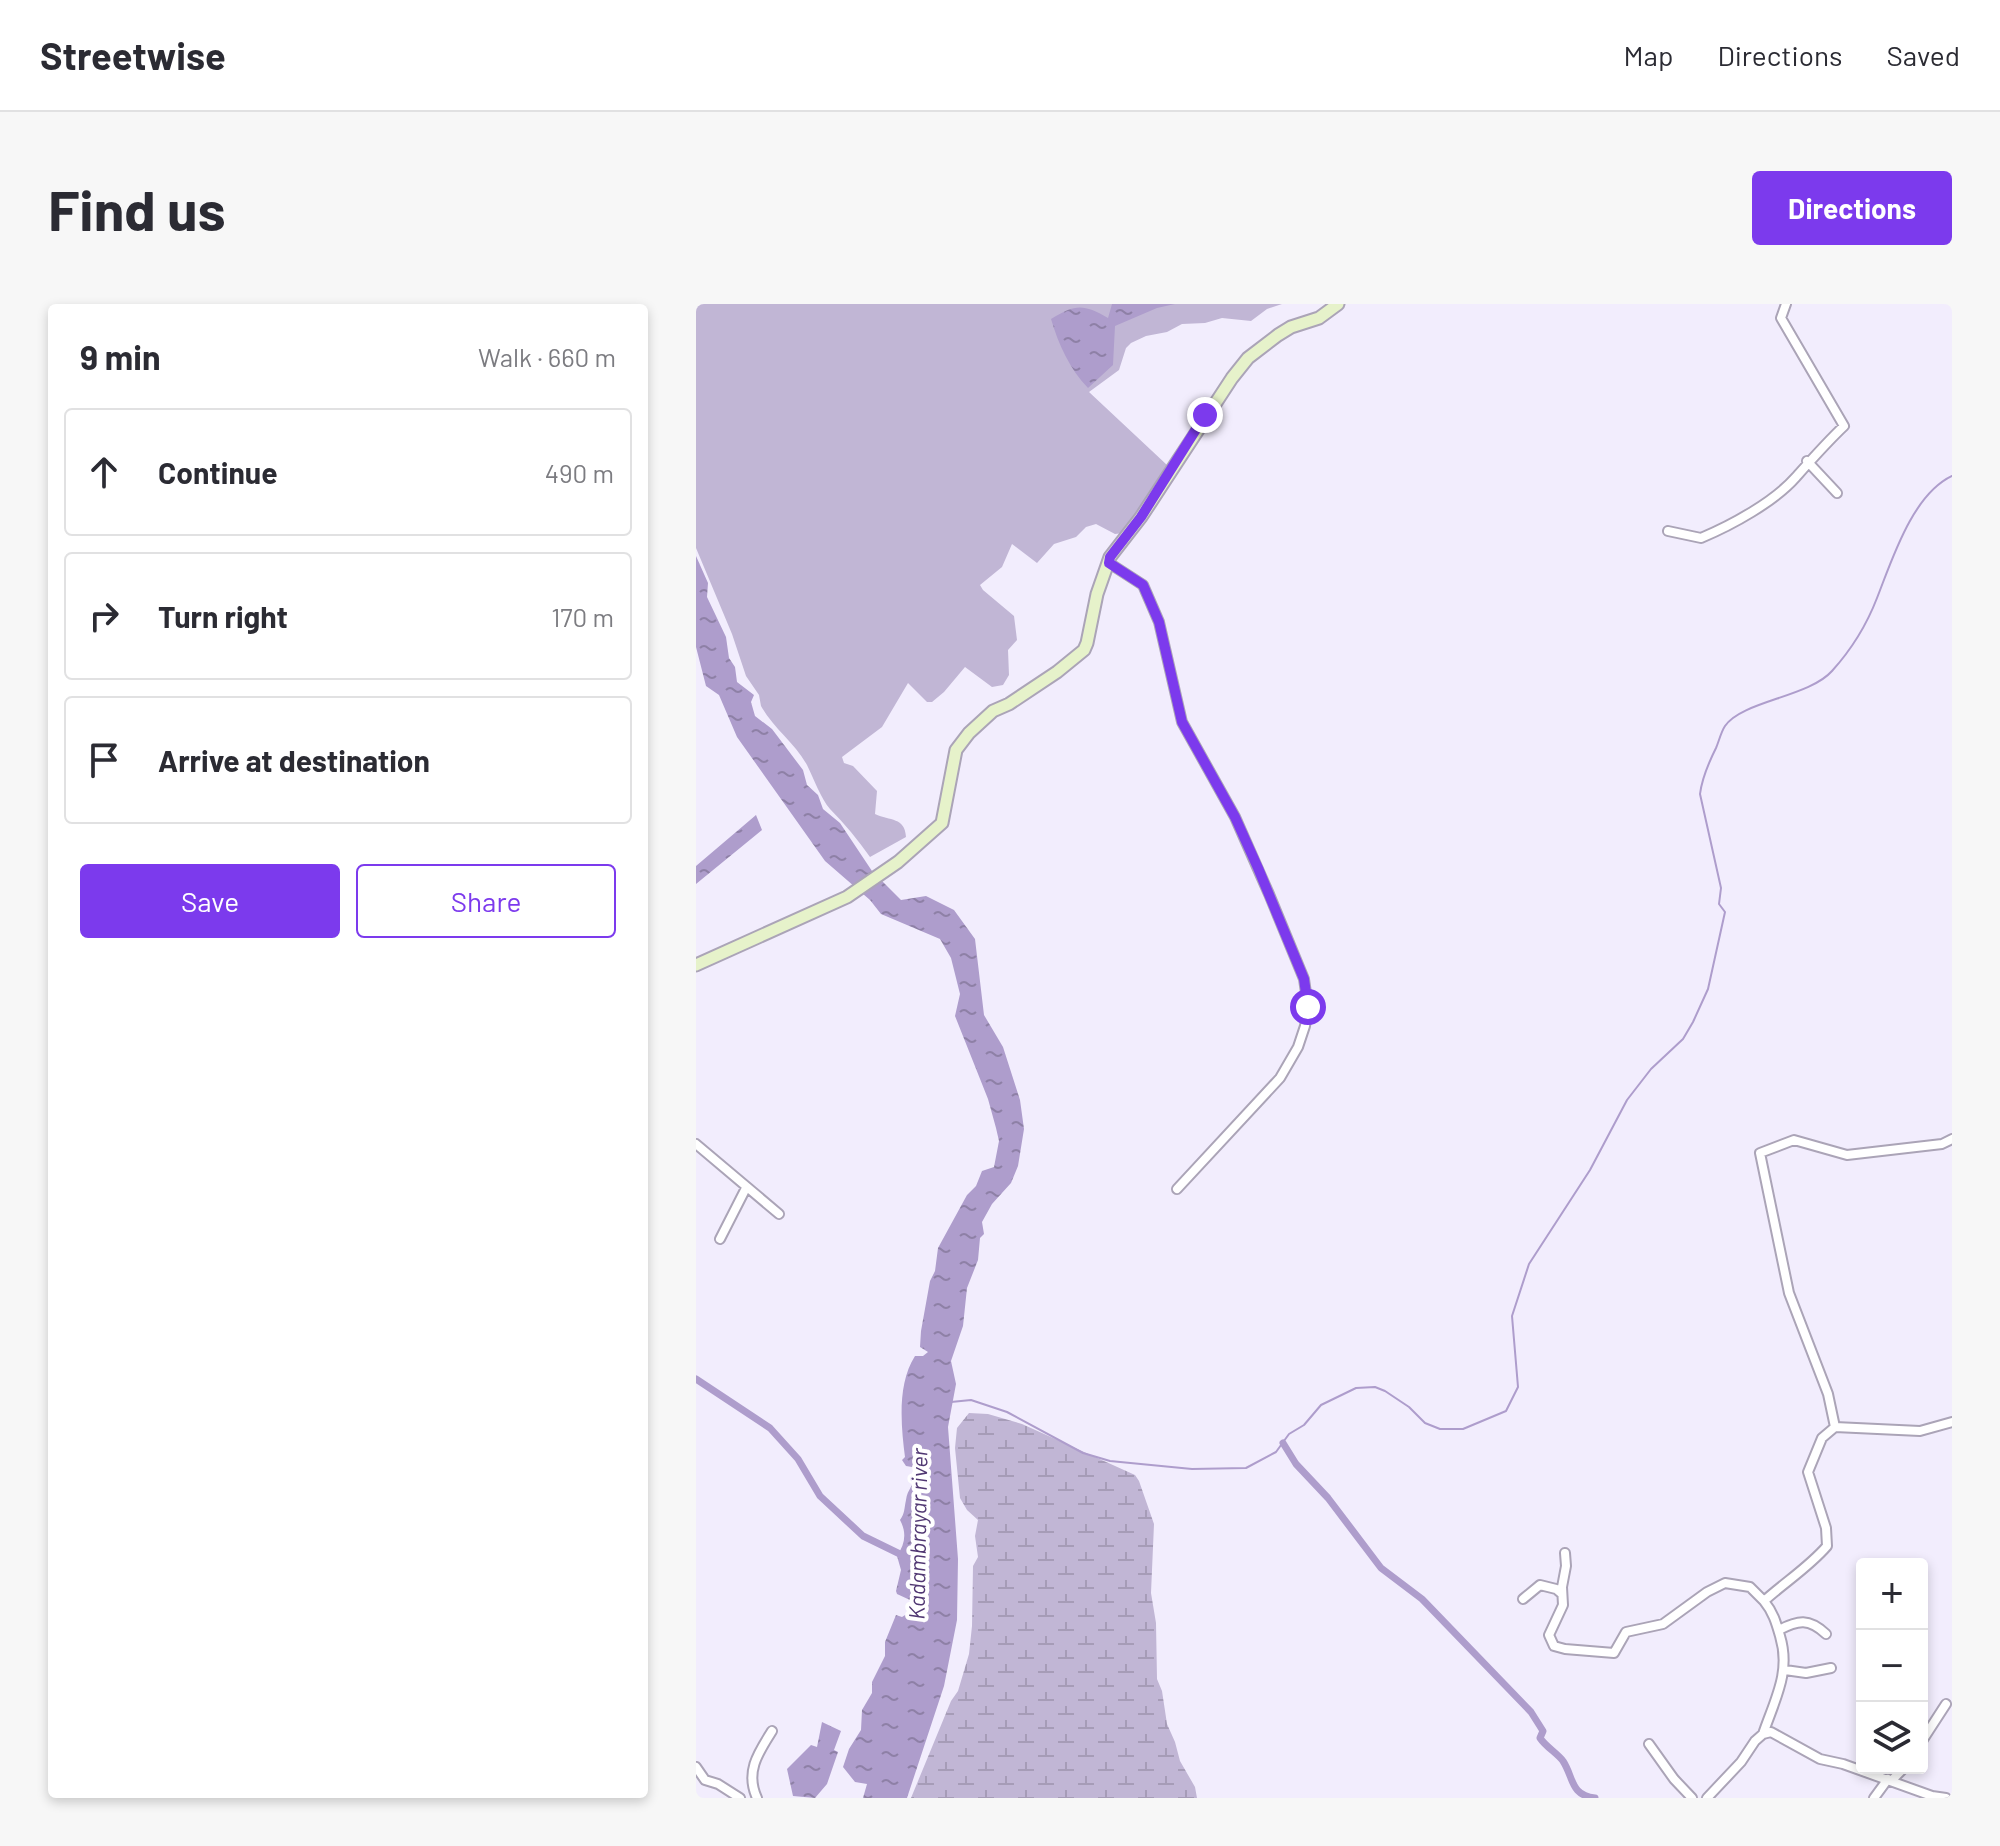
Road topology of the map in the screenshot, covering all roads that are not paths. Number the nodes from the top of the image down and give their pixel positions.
1 (1338, 304) edge
2 (1786, 304) edge
3 (1807, 461) junction
4 (1837, 493) dead end
5 (1668, 531) dead end
6 (1109, 563) junction
7 (696, 965) edge
8 (1952, 1139) edge
9 (696, 1144) edge
10 (746, 1188) junction
11 (1177, 1189) dead end
12 (779, 1214) dead end
13 (720, 1239) dead end
14 (1952, 1422) edge
15 (1835, 1427) junction
16 (1565, 1553) dead end
17 (1562, 1594) junction
18 (1523, 1599) dead end
19 (1764, 1601) junction
20 (1779, 1630) junction
21 (1826, 1634) dead end
22 (1831, 1668) dead end
23 (1785, 1670) junction
24 (1946, 1704) dead end
25 (772, 1731) dead end
26 (1928, 1732) edge
27 (1763, 1734) junction
28 (1649, 1744) dead end
29 (696, 1767) edge
30 (1856, 1767) edge
31 (1877, 1774) edge
32 (1897, 1774) edge
33 (1890, 1780) junction
34 (740, 1798) edge
35 (757, 1798) edge
36 (1692, 1798) edge
37 (1707, 1798) edge
38 (1874, 1798) edge
39 (1946, 1798) edge

1 - 6 main road
2 - 3 street
3 - 4 street
3 - 5 street
6 - 7 main road
6 - 11 street
8 - 15 street
9 - 10 street
10 - 12 street
10 - 13 street
14 - 15 street
15 - 19 street
16 - 17 street
17 - 18 street
17 - 19 street
19 - 20 street
20 - 21 street
20 - 23 street
22 - 23 street
23 - 27 street
24 - 26 street
25 - 35 street
27 - 30 street
27 - 37 street
28 - 36 street
29 - 34 street
31 - 33 street
32 - 33 street
33 - 38 street
33 - 39 street

